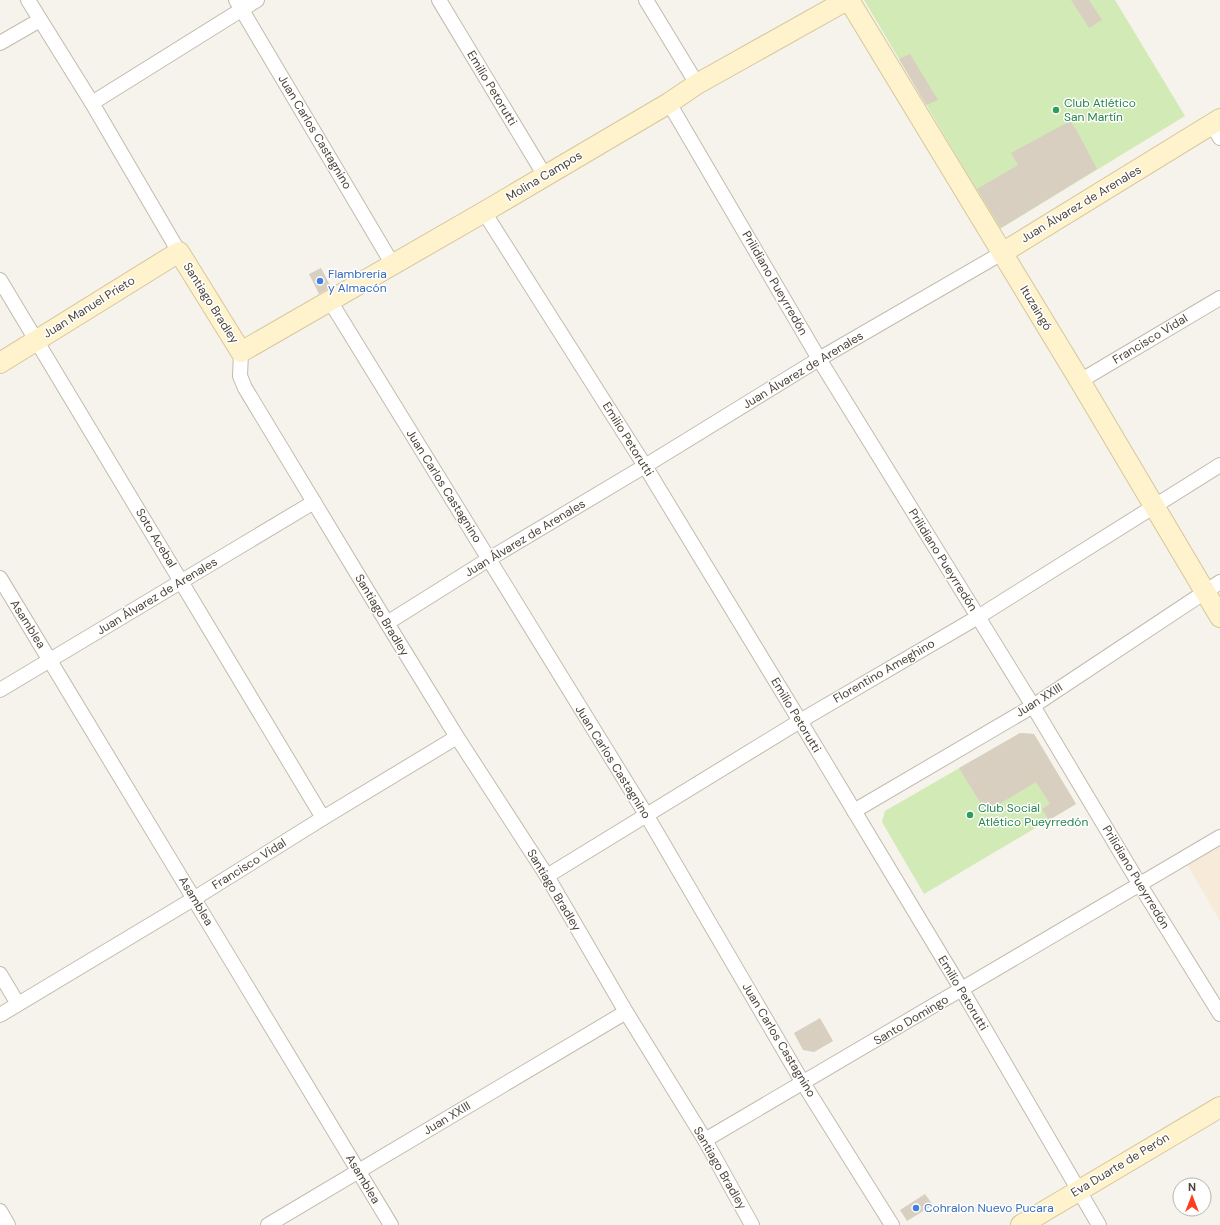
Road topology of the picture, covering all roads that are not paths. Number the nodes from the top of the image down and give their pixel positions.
1 (28, 0) edge
2 (257, 0) edge
3 (439, 0) edge
4 (646, 0) edge
5 (848, 0) edge
6 (239, 5) edge
7 (40, 20) junction
8 (0, 43) edge
9 (697, 84) junction
10 (669, 102) junction
11 (92, 103) junction
12 (1217, 127) edge
13 (545, 176) junction
14 (484, 212) junction
15 (179, 252) junction
16 (1002, 253) junction
17 (393, 265) junction
18 (0, 280) edge
19 (1220, 298) edge
20 (330, 301) junction
21 (36, 340) junction
22 (241, 352) junction
23 (819, 359) junction
24 (0, 363) edge
25 (1080, 381) junction
26 (1220, 465) edge
27 (645, 466) junction
28 (314, 502) junction
29 (1154, 506) junction
30 (489, 559) junction
31 (0, 578) edge
32 (182, 581) junction
33 (1212, 587) edge
34 (978, 617) junction
35 (1220, 617) edge
36 (387, 623) junction
37 (50, 659) junction
38 (0, 690) edge
39 (1033, 706) junction
40 (800, 721) junction
41 (457, 737) junction
42 (854, 811) junction
43 (647, 816) junction
44 (323, 818) junction
45 (1220, 838) edge
46 (547, 876) junction
47 (1140, 885) junction
48 (194, 898) junction
49 (0, 974) edge
50 (962, 990) junction
51 (18, 1004) junction
52 (626, 1012) junction
53 (1220, 1014) edge
54 (0, 1015) edge
55 (803, 1083) junction
56 (1220, 1107) edge
57 (705, 1140) junction
58 (359, 1170) junction
59 (1078, 1190) junction
60 (0, 1211) edge
61 (8, 1225) edge
62 (268, 1225) edge
63 (391, 1225) edge
64 (752, 1225) edge
65 (892, 1225) edge
66 (1021, 1225) edge
67 (1099, 1225) edge

1 - 7 street, Santiago Bradley
2 - 6 street
3 - 13 street, Emilio Petorutti
4 - 9 street
5 - 9 street, Molina Campos
5 - 16 street, Ituzaingó
6 - 11 street
6 - 17 street, Juan Carlos Castagnino
7 - 8 street
7 - 11 street, Santiago Bradley
9 - 10 street, Molina Campos
10 - 13 street, Molina Campos
10 - 23 street, Prilidiano Pueyrredón
11 - 15 street, Santiago Bradley
12 - 16 street, Juan Álvarez de Arenales
13 - 14 street, Molina Campos
14 - 17 street, Molina Campos
14 - 27 street, Emilio Petorutti
15 - 21 street, Juan Manuel Prieto
15 - 22 street, Santiago Bradley
16 - 23 street, Juan Álvarez de Arenales
16 - 25 street, Ituzaingó
17 - 20 street, Molina Campos
18 - 21 street, Soto Acebal
19 - 25 street, Francisco Vidal
20 - 22 street, Molina Campos
20 - 30 street, Juan Carlos Castagnino
21 - 24 street, Juan Manuel Prieto
21 - 32 street, Soto Acebal
22 - 28 street, Santiago Bradley
23 - 27 street, Juan Álvarez de Arenales
23 - 34 street, Prilidiano Pueyrredón
25 - 29 street, Ituzaingó
26 - 29 street, Florentino Ameghino
27 - 30 street, Juan Álvarez de Arenales
27 - 40 street, Emilio Petorutti
28 - 32 street, Juan Álvarez de Arenales
28 - 36 street, Santiago Bradley
29 - 33 street, Ituzaingó
29 - 34 street, Florentino Ameghino
30 - 36 street, Juan Álvarez de Arenales
30 - 43 street, Juan Carlos Castagnino
31 - 37 street, Asamblea
32 - 37 street, Juan Álvarez de Arenales
32 - 44 street, Soto Acebal
33 - 35 street, Ituzaingó
33 - 39 street, Juan XXIII
34 - 39 street, Prilidiano Pueyrredón
34 - 40 street, Florentino Ameghino
36 - 41 street, Santiago Bradley
37 - 38 street, Juan Álvarez de Arenales
37 - 48 street, Asamblea
39 - 42 street, Juan XXIII
39 - 47 street, Prilidiano Pueyrredón
40 - 42 street, Emilio Petorutti
40 - 43 street, Florentino Ameghino
41 - 44 street, Francisco Vidal
41 - 46 street, Santiago Bradley
42 - 50 street, Emilio Petorutti
43 - 46 street, Florentino Ameghino
43 - 55 street, Juan Carlos Castagnino
44 - 48 street, Francisco Vidal
45 - 47 street, Santo Domingo
46 - 52 street, Santiago Bradley
47 - 50 street, Santo Domingo
47 - 53 street, Prilidiano Pueyrredón
48 - 51 street, Francisco Vidal
48 - 58 street, Asamblea
49 - 51 street
50 - 55 street, Santo Domingo
50 - 59 street, Emilio Petorutti
51 - 54 street, Francisco Vidal
52 - 57 street, Santiago Bradley
52 - 58 street, Juan XXIII
55 - 57 street, Santo Domingo
55 - 65 street, Juan Carlos Castagnino
56 - 59 street, Eva Duarte de Perón
57 - 64 street, Santiago Bradley
58 - 62 street, Juan XXIII
58 - 63 street, Asamblea
59 - 66 street, Eva Duarte de Perón
59 - 67 street, Emilio Petorutti
60 - 61 street

